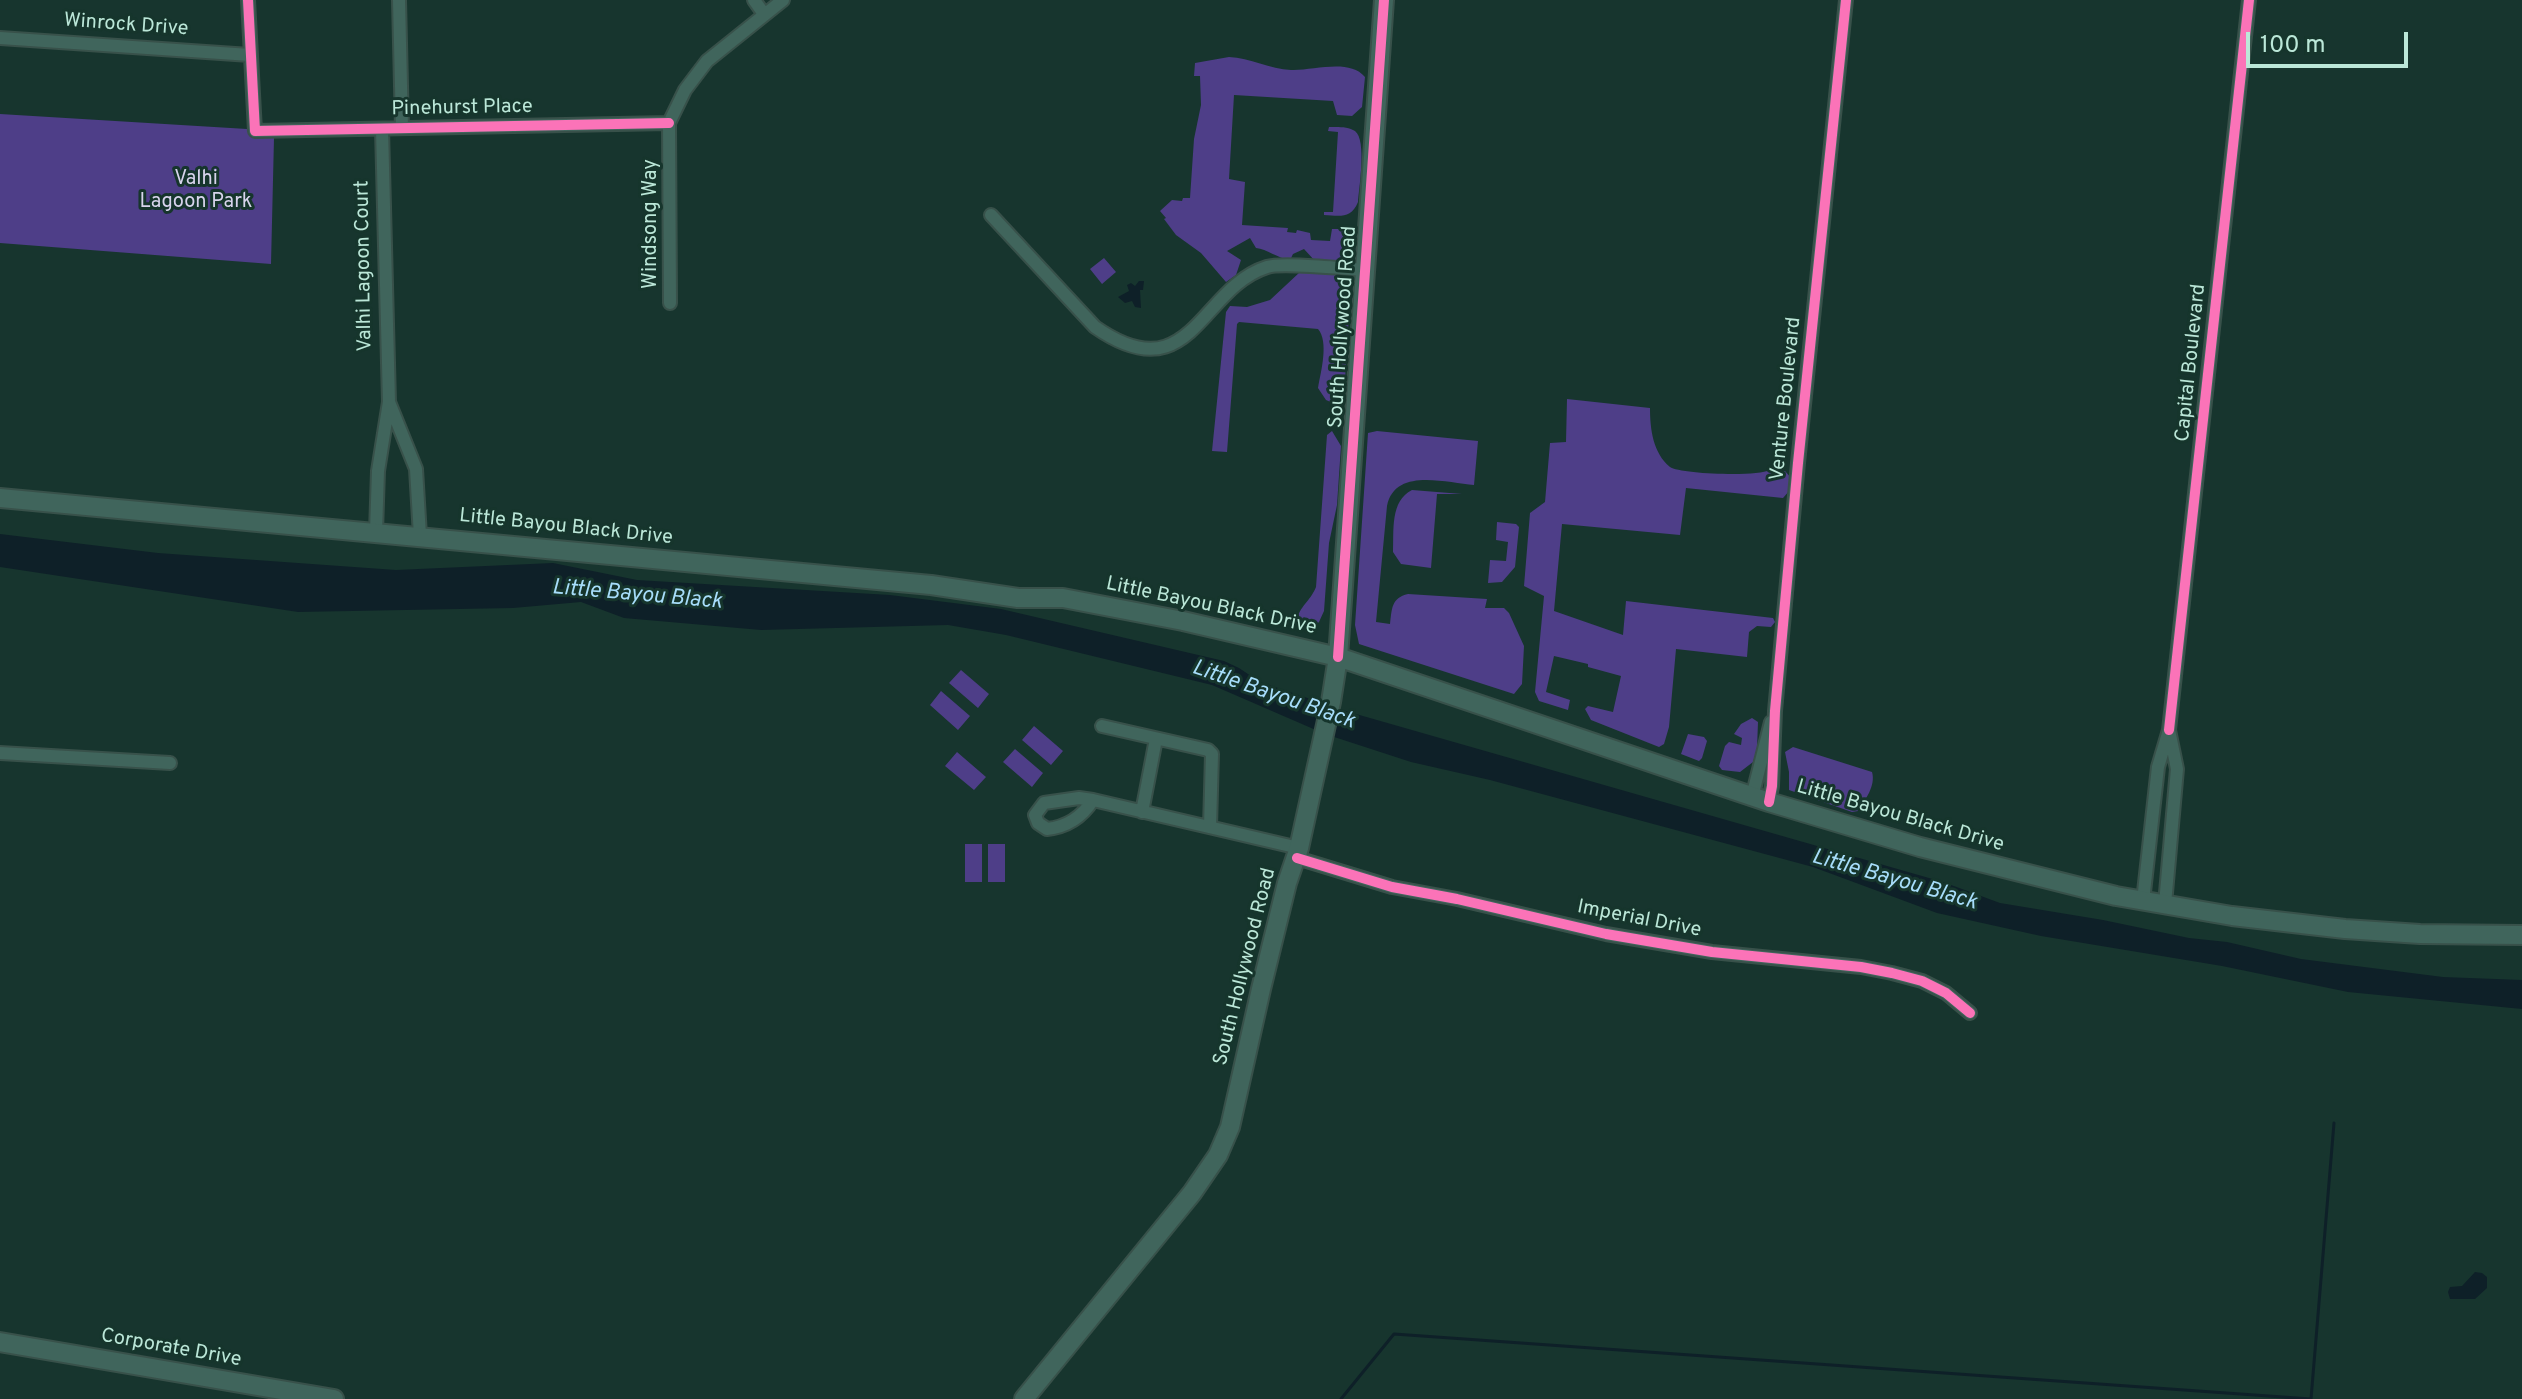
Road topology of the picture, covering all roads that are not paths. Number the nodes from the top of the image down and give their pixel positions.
1 (248, 0) edge
2 (399, 0) edge
3 (754, 0) edge
4 (783, 0) edge
5 (1384, 0) edge
6 (1846, 0) edge
7 (2249, 0) edge
8 (764, 14) junction
9 (0, 38) edge
10 (250, 55) junction
11 (669, 123) junction
12 (402, 128) junction
13 (382, 129) junction
14 (991, 215) dead end
15 (1366, 270) junction
16 (670, 303) dead end
17 (389, 402) junction
18 (0, 498) edge
19 (376, 532) junction
20 (420, 536) junction
21 (1338, 657) junction
22 (1102, 726) dead end
23 (2169, 730) junction
24 (1156, 739) junction
25 (0, 753) edge
26 (170, 763) dead end
27 (1093, 800) dead end
28 (1761, 800) junction
29 (1142, 812) junction
30 (1210, 827) junction
31 (1298, 853) junction
32 (2143, 901) junction
33 (2165, 904) junction
34 (2522, 935) edge
35 (1970, 1013) dead end
36 (0, 1342) edge
37 (334, 1399) edge
38 (1024, 1399) edge

1 - 10 street
2 - 12 street
3 - 8 street
4 - 8 street, Windsong Way
5 - 15 main road, South Hollywood Road
6 - 28 street, Venture Boulevard
7 - 23 street, Capital Boulevard
8 - 11 street, Windsong Way
9 - 10 street, Winrock Drive
10 - 13 street, Pinehurst Place
11 - 12 street, Pinehurst Place
11 - 16 street, Windsong Way
12 - 13 street, Pinehurst Place
13 - 17 street, Valhi Lagoon Court
14 - 15 street
15 - 21 main road, South Hollywood Road
17 - 19 street, Valhi Lagoon Court
17 - 20 street, Valhi Lagoon Court
18 - 19 main road, Little Bayou Black Drive
19 - 20 main road, Little Bayou Black Drive
20 - 21 main road, Little Bayou Black Drive
21 - 28 main road, Little Bayou Black Drive
21 - 31 main road, South Hollywood Road
22 - 24 street
23 - 32 street, Capital Boulevard
23 - 33 street, Capital Boulevard
24 - 29 street
24 - 30 street
25 - 26 street
27 - 29 street, Imperial Drive
28 - 32 main road, Little Bayou Black Drive
29 - 30 street, Imperial Drive
30 - 31 street, Imperial Drive
31 - 35 street, Imperial Drive
31 - 38 main road, South Hollywood Road
32 - 33 main road, Little Bayou Black Drive
33 - 34 main road, Little Bayou Black Drive
36 - 37 main road, Corporate Drive

